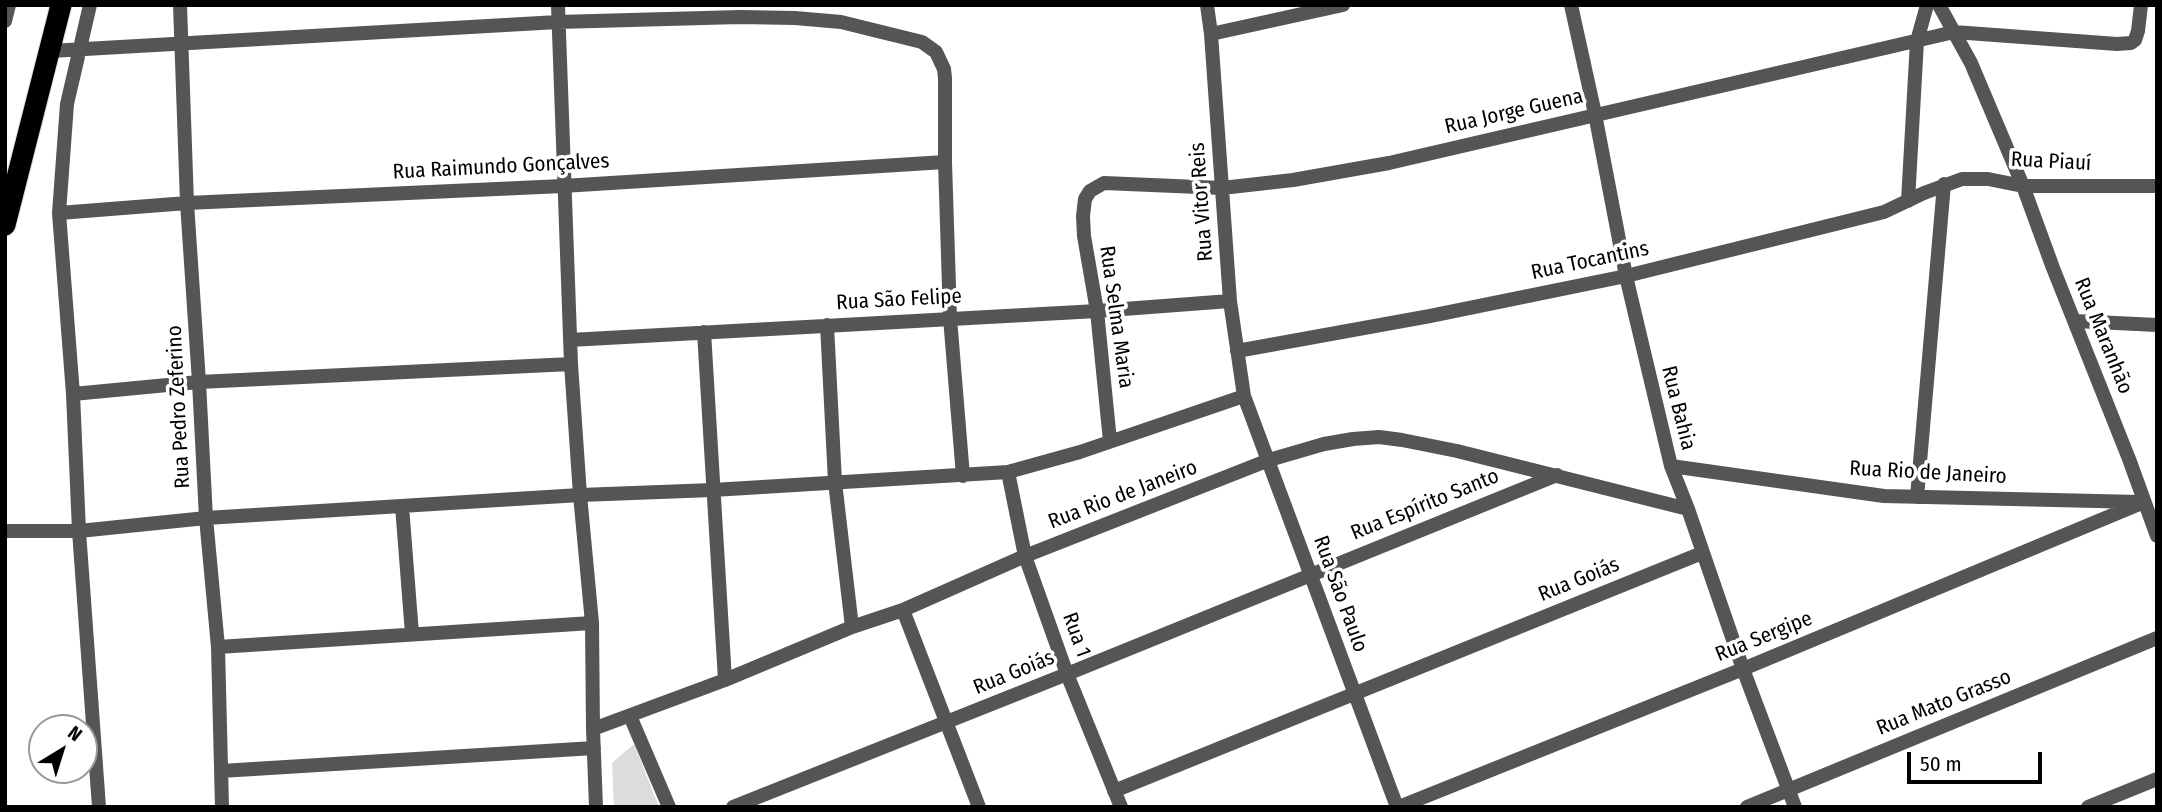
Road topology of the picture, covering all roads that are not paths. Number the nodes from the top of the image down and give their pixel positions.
1 (9, 5) edge
2 (61, 5) edge
3 (90, 5) edge
4 (180, 5) edge
5 (558, 5) edge
6 (1207, 5) edge
7 (1343, 5) edge
8 (1571, 5) edge
9 (1927, 5) edge
10 (1939, 5) edge
11 (2141, 5) edge
12 (5, 21) edge
13 (558, 22) junction
14 (1954, 32) junction
15 (1211, 34) junction
16 (1916, 41) junction
17 (181, 45) junction
18 (50, 51) junction
19 (79, 51) junction
20 (1595, 114) junction
21 (945, 162) junction
22 (1944, 184) junction
23 (564, 186) junction
24 (2023, 186) junction
25 (2157, 186) edge
26 (1222, 188) junction
27 (1084, 199) joint
28 (1908, 201) junction
29 (187, 204) junction
30 (59, 213) junction
31 (5, 225) edge
32 (1626, 276) junction
33 (1230, 301) junction
34 (1097, 311) junction
35 (950, 318) junction
36 (2075, 321) junction
37 (2157, 325) edge
38 (827, 326) junction
39 (704, 332) junction
40 (570, 340) junction
41 (1237, 351) junction
42 (571, 364) junction
43 (200, 382) junction
44 (73, 394) junction
45 (1244, 396) junction
46 (1110, 441) junction
47 (1269, 460) junction
48 (1671, 466) junction
49 (1008, 472) junction
50 (1557, 475) junction
51 (963, 476) junction
52 (835, 482) junction
53 (713, 489) junction
54 (580, 495) junction
55 (1917, 497) junction
56 (2144, 502) junction
57 (402, 506) junction
58 (1688, 509) junction
59 (206, 518) junction
60 (5, 531) edge
61 (79, 531) junction
62 (2157, 536) edge
63 (1702, 553) junction
64 (1025, 555) junction
65 (1310, 574) junction
66 (903, 610) junction
67 (592, 623) junction
68 (852, 627) junction
69 (412, 634) junction
70 (2157, 638) edge
71 (218, 647) junction
72 (1743, 669) junction
73 (1067, 674) junction
74 (726, 680) junction
75 (1354, 693) junction
76 (630, 716) junction
77 (946, 722) junction
78 (593, 729) junction
79 (594, 748) junction
80 (221, 771) junction
81 (2157, 779) edge
82 (1789, 790) junction
83 (1114, 791) junction
84 (99, 807) edge
85 (222, 807) edge
86 (596, 807) edge
87 (669, 807) edge
88 (733, 807) edge
89 (979, 807) edge
90 (1121, 807) edge
91 (1398, 807) edge
92 (1748, 807) edge
93 (1795, 807) edge
94 (2088, 807) edge

1 - 12 street
2 - 18 highway
3 - 19 street
4 - 17 street, Rua Pedro Zeferino
5 - 13 street
6 - 15 street, Rua Vitor Reis
7 - 15 street
8 - 20 street, Rua Bahia
9 - 16 street
10 - 14 street, Rua Maranhão
11 - 14 street, Rua Jorge Guena
13 - 17 street
13 - 21 street
13 - 23 street
14 - 16 street, Rua Jorge Guena
14 - 24 street, Rua Maranhão
15 - 26 street, Rua Vitor Reis
16 - 20 street, Rua Jorge Guena
16 - 28 street
17 - 19 street
17 - 29 street, Rua Pedro Zeferino
18 - 19 street
18 - 31 highway
19 - 30 street
20 - 26 street, Rua Jorge Guena
20 - 32 street, Rua Bahia
21 - 23 street, Rua Raimundo Gonçalves
21 - 35 street
22 - 24 street, Rua Piauí
22 - 28 street, Rua Tocantins
22 - 55 street
23 - 29 street, Rua Raimundo Gonçalves
23 - 40 street
24 - 25 street, Rua Piauí
24 - 36 street, Rua Maranhão
26 - 27 street, Rua Jorge Guena
26 - 33 street, Rua Vitor Reis
27 - 34 street, Rua Selma Maria
28 - 32 street, Rua Tocantins
29 - 30 street, Rua Raimundo Gonçalves
29 - 43 street, Rua Pedro Zeferino
30 - 44 street
32 - 41 street, Rua Tocantins
32 - 48 street, Rua Bahia
33 - 34 street, Rua São Felipe
33 - 41 street, Rua Vitor Reis
34 - 35 street, Rua São Felipe
34 - 46 street, Rua Selma Maria
35 - 38 street, Rua São Felipe
35 - 51 street
36 - 37 street
36 - 56 street, Rua Maranhão
38 - 39 street, Rua São Felipe
38 - 52 street
39 - 40 street, Rua São Felipe
39 - 53 street
40 - 42 street
41 - 45 street, Rua Vitor Reis
42 - 43 street
42 - 54 street
43 - 44 street
43 - 59 street, Rua Pedro Zeferino
44 - 61 street
45 - 46 street
45 - 47 street, Rua São Paulo
46 - 49 street
47 - 50 street, Rua Rio de Janeiro
47 - 64 street, Rua Rio de Janeiro
47 - 65 street, Rua São Paulo
48 - 55 street, Rua Rio de Janeiro
48 - 58 street, Rua Bahia
49 - 51 street
49 - 64 street, Rua 1
50 - 58 street, Rua Rio de Janeiro
50 - 65 street, Rua Espírito Santo
51 - 52 street
52 - 53 street
52 - 68 street
53 - 54 street
53 - 74 street
54 - 57 street
54 - 67 street
55 - 56 street, Rua Rio de Janeiro
56 - 62 street, Rua Maranhão
56 - 72 street, Rua Sergipe
57 - 59 street
57 - 69 street
58 - 63 street, Rua Bahia
59 - 61 street
59 - 71 street, Rua Pedro Zeferino
60 - 61 street
61 - 84 street
63 - 72 street, Rua Bahia
63 - 75 street, Rua Goiás
64 - 66 street, Rua Rio de Janeiro
64 - 73 street, Rua 1
65 - 73 street, Rua Goiás
65 - 75 street, Rua São Paulo
66 - 68 street, Rua Rio de Janeiro
66 - 77 street
67 - 69 street
67 - 78 street
68 - 74 street, Rua Rio de Janeiro
69 - 71 street
70 - 82 street, Rua Mato Grasso
71 - 80 street, Rua Pedro Zeferino
72 - 82 street, Rua Bahia
72 - 91 street, Rua Sergipe
73 - 77 street, Rua Goiás
73 - 83 street, Rua 1
74 - 76 street, Rua Rio de Janeiro
75 - 83 street, Rua Goiás
75 - 91 street, Rua São Paulo
76 - 78 street, Rua Rio de Janeiro
76 - 87 street
77 - 88 street, Rua Goiás
77 - 89 street
78 - 79 street
79 - 80 street
79 - 86 street
80 - 85 street, Rua Pedro Zeferino
81 - 94 street
82 - 92 street, Rua Mato Grasso
82 - 93 street, Rua Bahia
83 - 90 street, Rua 1

